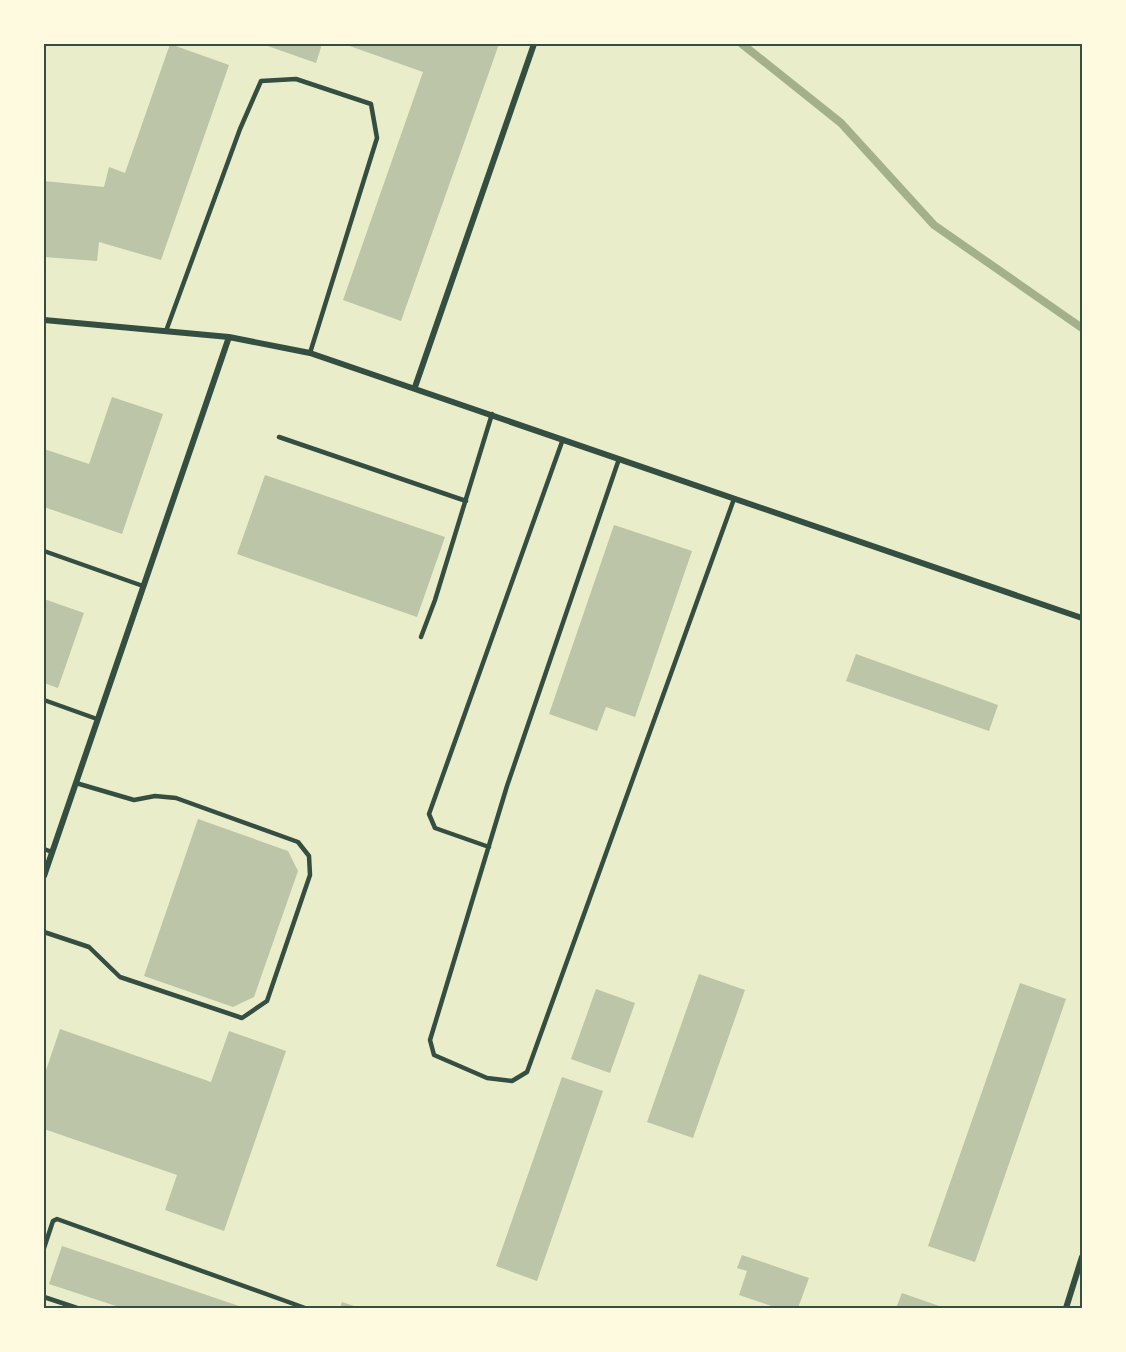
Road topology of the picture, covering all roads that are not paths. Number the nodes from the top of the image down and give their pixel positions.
1 (534, 44) edge
2 (44, 320) edge
3 (166, 331) junction
4 (229, 337) junction
5 (310, 353) junction
6 (415, 387) junction
7 (492, 414) junction
8 (279, 437) dead end
9 (563, 439) junction
10 (619, 459) junction
11 (734, 499) junction
12 (466, 501) junction
13 (44, 551) edge
14 (143, 586) junction
15 (1083, 618) edge
16 (421, 637) dead end
17 (44, 700) edge
18 (97, 719) junction
19 (76, 783) junction
20 (489, 847) junction
21 (44, 849) edge
22 (52, 852) junction
23 (44, 876) edge
24 (44, 932) edge
25 (44, 1248) edge
26 (1083, 1257) edge
27 (44, 1297) edge
28 (77, 1308) edge
29 (305, 1308) edge
30 (1066, 1308) edge

1 - 6 street
2 - 3 street
3 - 4 street
3 - 5 lane
4 - 5 street
4 - 14 street
5 - 6 street
6 - 7 street
7 - 9 street
7 - 12 lane
8 - 12 lane
9 - 10 street
9 - 20 lane
10 - 11 street
10 - 20 lane
11 - 15 street
11 - 20 lane
12 - 16 lane
13 - 14 lane
14 - 18 street
17 - 18 lane
18 - 19 street
19 - 22 street
19 - 24 lane
21 - 22 lane
22 - 23 street
25 - 29 lane
26 - 30 street
27 - 28 lane

